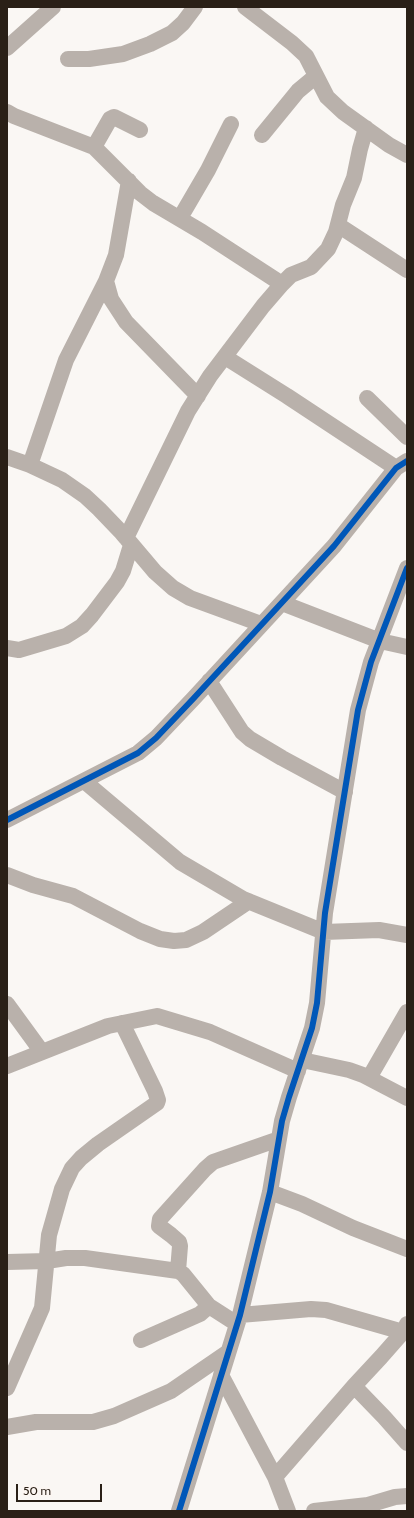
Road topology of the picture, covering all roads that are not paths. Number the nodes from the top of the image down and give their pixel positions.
1 (53, 7) edge
2 (195, 7) edge
3 (245, 7) edge
4 (7, 48) edge
5 (68, 60) dead end
6 (316, 76) junction
7 (7, 112) edge
8 (232, 124) dead end
9 (366, 128) junction
10 (140, 130) dead end
11 (262, 134) dead end
12 (94, 147) junction
13 (406, 152) edge
14 (129, 181) junction
15 (180, 218) junction
16 (338, 225) junction
17 (407, 270) edge
18 (106, 281) junction
19 (282, 284) junction
20 (224, 357) junction
21 (198, 396) junction
22 (367, 398) dead end
23 (407, 437) edge
24 (7, 456) edge
25 (30, 464) junction
26 (402, 464) edge
27 (129, 542) junction
28 (407, 568) edge
29 (282, 603) junction
30 (261, 624) junction
31 (380, 641) junction
32 (407, 646) edge
33 (7, 648) edge
34 (209, 682) junction
35 (84, 781) junction
36 (345, 792) junction
37 (7, 820) edge
38 (7, 874) edge
39 (249, 901) junction
40 (324, 932) junction
41 (407, 936) edge
42 (7, 1004) edge
43 (407, 1012) edge
44 (122, 1023) junction
45 (42, 1052) junction
46 (300, 1065) junction
47 (7, 1066) edge
48 (369, 1078) junction
49 (407, 1098) edge
50 (279, 1139) junction
51 (270, 1192) junction
52 (407, 1249) edge
53 (47, 1261) junction
54 (7, 1262) edge
55 (178, 1271) junction
56 (209, 1306) junction
57 (238, 1319) junction
58 (405, 1328) edge
59 (141, 1340) dead end
60 (228, 1352) junction
61 (221, 1375) junction
62 (8, 1382) edge
63 (354, 1386) junction
64 (7, 1427) edge
65 (407, 1443) edge
66 (275, 1478) junction
67 (407, 1496) edge
68 (178, 1511) edge
69 (288, 1511) edge
70 (314, 1511) edge

1 - 4 street
2 - 5 street
3 - 6 street
6 - 9 street
6 - 11 street
7 - 12 street
8 - 15 street
9 - 13 street
9 - 16 street
10 - 12 street
12 - 14 street
14 - 15 street
14 - 18 street
15 - 19 street
16 - 17 street
16 - 19 street
18 - 21 street
18 - 25 street
19 - 20 street
20 - 21 street
20 - 26 street
21 - 27 street
22 - 23 street
24 - 25 street
25 - 27 street
26 - 29 street
27 - 30 street
27 - 33 street
28 - 31 street
29 - 30 street
29 - 31 street
30 - 34 street
31 - 32 street
31 - 36 street
34 - 35 street
34 - 36 street
35 - 37 street
35 - 39 street
36 - 40 street
38 - 39 street
39 - 40 street
40 - 41 street
40 - 46 street
42 - 45 street
43 - 48 street
44 - 45 street
44 - 46 street
44 - 53 street
45 - 47 street
46 - 48 street
46 - 50 street
48 - 49 street
50 - 51 street
50 - 55 street
51 - 52 street
51 - 57 street
53 - 54 street
53 - 55 street
53 - 62 street
55 - 56 street
56 - 57 street
56 - 59 street
57 - 58 street
57 - 60 street
58 - 63 street
60 - 61 street
60 - 64 street
61 - 66 street
61 - 68 street
63 - 65 street
63 - 66 street
66 - 69 street
67 - 70 street

